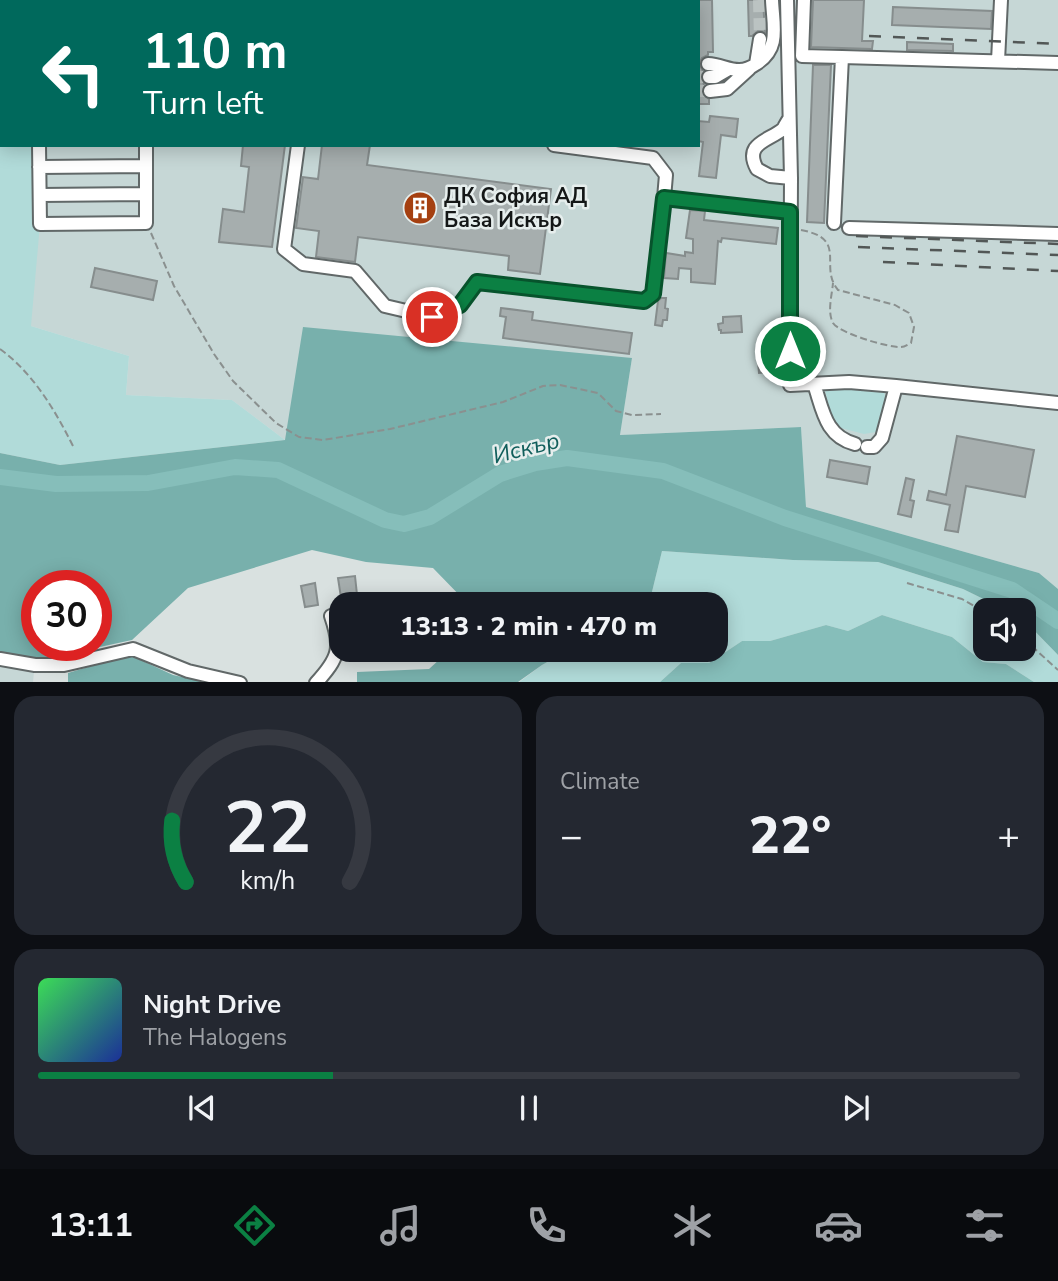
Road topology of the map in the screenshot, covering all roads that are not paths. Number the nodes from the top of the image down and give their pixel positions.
1 (772, 0) edge
2 (787, 0) edge
3 (804, 0) edge
4 (1001, 0) edge
5 (760, 39) tunnel mouth
6 (842, 57) junction
7 (998, 61) junction
8 (1058, 63) edge
9 (753, 66) junction
10 (709, 71) tunnel mouth
11 (710, 91) tunnel mouth
12 (790, 118) junction
13 (39, 147) edge
14 (146, 147) edge
15 (298, 147) edge
16 (569, 147) edge
17 (146, 166) junction
18 (39, 167) junction
19 (791, 178) junction
20 (146, 194) junction
21 (40, 195) junction
22 (664, 198) junction
23 (790, 212) junction
24 (834, 223) dead end
25 (849, 228) dead end
26 (1058, 234) edge
27 (814, 384) junction
28 (896, 386) junction
29 (1058, 403) edge
30 (0, 659) edge
31 (333, 662) edge
32 (240, 682) edge
33 (316, 682) edge

1 - 9 street
2 - 12 street
3 - 6 street
4 - 7 street
5 - 9 street
6 - 7 street
6 - 24 street
7 - 8 street
9 - 10 street
9 - 11 street
12 - 19 street
12 - 19 street
13 - 18 street
14 - 17 street
15 - 22 street
16 - 22 street
17 - 18 street
17 - 20 street
18 - 21 street
19 - 23 street
20 - 21 street
20 - 21 street
22 - 23 street
23 - 27 street
25 - 26 street
27 - 28 street
27 - 28 street
28 - 29 street
30 - 32 street
31 - 33 street

